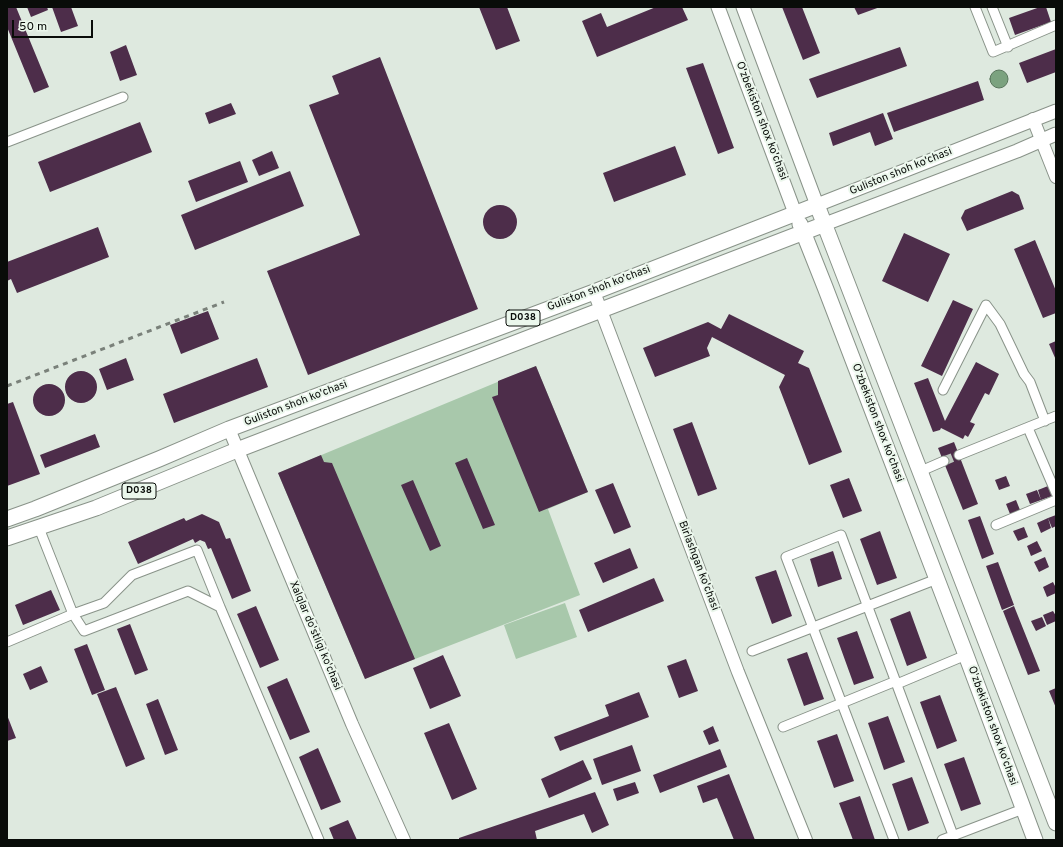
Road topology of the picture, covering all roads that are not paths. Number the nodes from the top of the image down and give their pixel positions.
1 (718, 7) edge
2 (743, 7) edge
3 (975, 7) edge
4 (992, 7) edge
5 (1056, 25) edge
6 (1008, 47) junction
7 (123, 97) dead end
8 (1056, 110) edge
9 (1033, 119) junction
10 (1056, 134) edge
11 (1041, 140) junction
12 (7, 142) edge
13 (803, 168) junction
14 (782, 176) junction
15 (1056, 177) edge
16 (817, 205) junction
17 (795, 214) junction
18 (825, 224) junction
19 (803, 233) junction
20 (838, 258) junction
21 (817, 266) junction
22 (594, 292) junction
23 (601, 310) junction
24 (942, 390) dead end
25 (1056, 416) edge
26 (1045, 421) junction
27 (1028, 428) junction
28 (229, 429) junction
29 (238, 450) junction
30 (959, 455) tunnel mouth
31 (944, 462) tunnel mouth
32 (920, 471) junction
33 (1056, 493) edge
34 (1056, 500) edge
35 (7, 519) edge
36 (996, 525) dead end
37 (39, 528) junction
38 (7, 538) edge
39 (937, 579) junction
40 (868, 606) junction
41 (220, 607) junction
42 (73, 614) junction
43 (813, 627) junction
44 (7, 642) edge
45 (752, 651) dead end
46 (966, 655) junction
47 (896, 682) junction
48 (842, 703) junction
49 (783, 727) dead end
50 (1023, 809) junction
51 (1056, 823) edge
52 (954, 836) junction
53 (319, 840) edge
54 (404, 840) edge
55 (806, 840) edge
56 (894, 840) edge
57 (942, 840) edge
58 (1035, 840) edge

1 - 14 main road, O'zbekiston shox ko'chasi
2 - 13 main road, O'zbekiston shox ko'chasi
3 - 6 street
4 - 6 street
5 - 6 street
7 - 12 street
8 - 9 main road, Guliston shoh ko'chasi
9 - 11 street
9 - 16 main road, Guliston shoh ko'chasi
10 - 11 main road, Guliston shoh ko'chasi
11 - 15 street
11 - 18 main road, Guliston shoh ko'chasi
13 - 14 main road
13 - 16 main road, O'zbekiston shox ko'chasi
14 - 17 main road, O'zbekiston shox ko'chasi
16 - 17 main road, Guliston shoh ko'chasi / D038
16 - 18 main road, O'zbekiston shox ko'chasi
17 - 19 main road, O'zbekiston shox ko'chasi
17 - 22 main road, Guliston shoh ko'chasi / D038
18 - 19 main road, Guliston shoh ko'chasi / D038
18 - 20 main road, O'zbekiston shox ko'chasi
19 - 21 main road, O'zbekiston shox ko'chasi
19 - 23 main road, Guliston shoh ko'chasi / D038
20 - 21 main road
20 - 32 main road, O'zbekiston shox ko'chasi
21 - 39 main road, O'zbekiston shox ko'chasi
22 - 23 street, Birlashgan ko'chasi
22 - 28 main road, Guliston shoh ko'chasi / D038
23 - 29 main road, Guliston shoh ko'chasi / D038
23 - 55 street, Birlashgan ko'chasi
24 - 26 street
25 - 26 street
26 - 27 street
27 - 30 street
27 - 33 street
28 - 29 street, Xalqlar do'stligi ko'chasi
28 - 35 main road, Guliston shoh ko'chasi / D038
29 - 37 main road, Guliston shoh ko'chasi / D038
29 - 54 street, Xalqlar do'stligi ko'chasi
31 - 32 street
32 - 51 main road, O'zbekiston shox ko'chasi
34 - 36 street
37 - 38 main road, Guliston shoh ko'chasi / D038
37 - 42 street
39 - 40 street
39 - 46 main road, O'zbekiston shox ko'chasi
40 - 43 street
40 - 43 street
40 - 47 street
41 - 42 street
41 - 42 street
41 - 53 street
42 - 44 street
43 - 45 street
43 - 48 street
46 - 47 street
46 - 50 main road, O'zbekiston shox ko'chasi
47 - 48 street
47 - 52 street
48 - 49 street
48 - 56 street
50 - 52 street
50 - 58 main road, O'zbekiston shox ko'chasi
52 - 57 street

